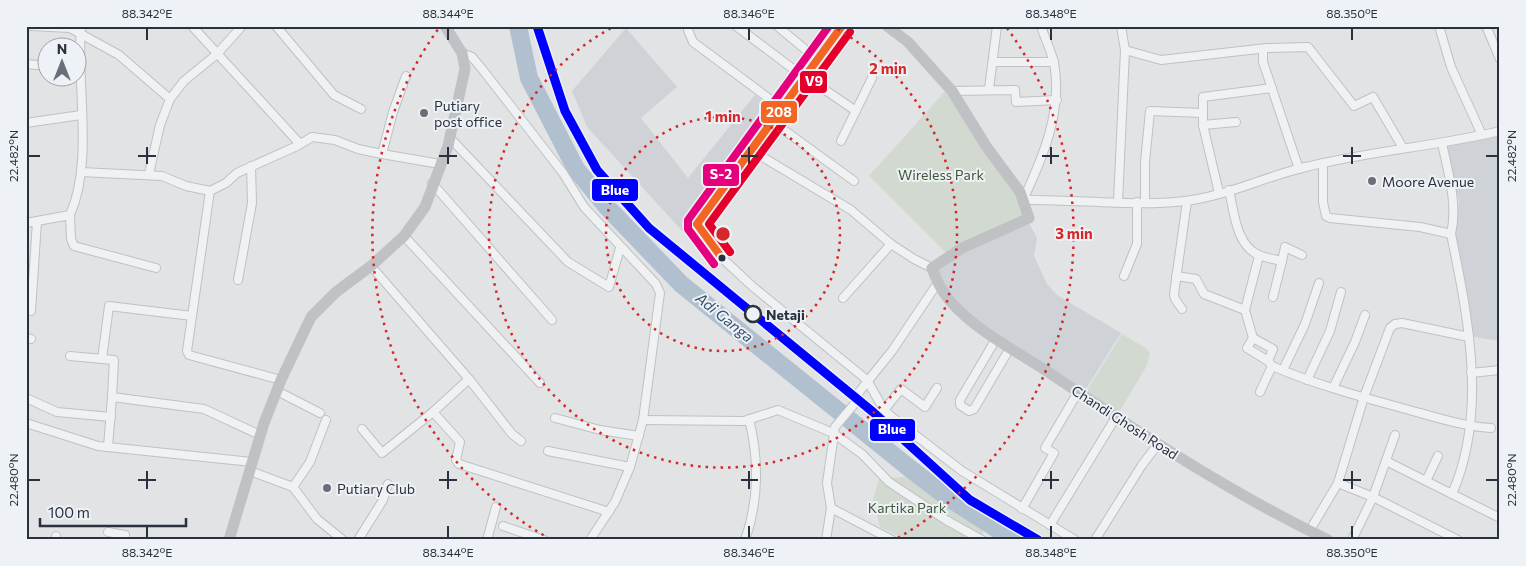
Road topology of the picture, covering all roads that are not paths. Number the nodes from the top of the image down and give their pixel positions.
1 (31, 26) edge
2 (192, 26) edge
3 (242, 26) edge
4 (276, 26) edge
5 (445, 26) edge
6 (736, 26) edge
7 (777, 26) edge
8 (887, 26) edge
9 (997, 26) edge
10 (1041, 26) edge
11 (1121, 26) edge
12 (1439, 26) edge
13 (1486, 26) edge
14 (840, 27) edge
15 (80, 30) edge
16 (688, 30) dead end
17 (1263, 49) junction
18 (1125, 50) junction
19 (462, 53) junction
20 (217, 54) junction
21 (1500, 59) edge
22 (818, 60) junction
23 (993, 62) junction
24 (1054, 62) junction
25 (406, 76) dead end
26 (806, 77) junction
27 (872, 78) dead end
28 (80, 88) edge
29 (1272, 88) junction
30 (989, 89) junction
31 (952, 91) junction
32 (170, 99) junction
33 (1058, 100) junction
34 (361, 109) dead end
35 (783, 109) junction
36 (856, 112) junction
37 (1203, 113) junction
38 (81, 115) junction
39 (773, 122) junction
40 (1236, 122) dead end
41 (26, 123) edge
42 (1203, 125) junction
43 (1500, 131) edge
44 (1482, 135) junction
45 (450, 138) junction
46 (841, 141) dead end
47 (1442, 143) junction
48 (300, 144) junction
49 (1403, 148) junction
50 (752, 150) junction
51 (382, 154) junction
52 (1323, 163) junction
53 (440, 164) junction
54 (252, 166) junction
55 (1299, 169) junction
56 (81, 172) junction
57 (149, 174) junction
58 (854, 181) dead end
59 (432, 183) junction
60 (1229, 190) junction
61 (210, 191) junction
62 (1219, 193) junction
63 (1022, 200) junction
64 (1188, 201) junction
65 (1118, 202) junction
66 (1141, 202) junction
67 (70, 214) junction
68 (37, 222) junction
69 (26, 223) edge
70 (1450, 234) junction
71 (404, 236) junction
72 (891, 244) junction
73 (620, 248) junction
74 (1302, 255) dead end
75 (1259, 256) junction
76 (1282, 261) junction
77 (371, 266) junction
78 (156, 268) dead end
79 (932, 268) junction
80 (1124, 276) dead end
81 (1176, 276) junction
82 (238, 280) dead end
83 (1319, 283) dead end
84 (937, 284) junction
85 (1341, 292) dead end
86 (1273, 297) dead end
87 (843, 298) dead end
88 (1182, 309) dead end
89 (1245, 310) junction
90 (31, 311) dead end
91 (1365, 315) dead end
92 (192, 316) junction
93 (552, 320) dead end
94 (1469, 337) junction
95 (1253, 338) junction
96 (996, 339) junction
97 (1010, 348) junction
98 (70, 356) dead end
99 (102, 359) junction
100 (1270, 363) junction
101 (1283, 370) junction
102 (1500, 370) edge
103 (1471, 372) junction
104 (469, 379) junction
105 (867, 380) junction
106 (1307, 380) junction
107 (540, 383) dead end
108 (279, 385) junction
109 (937, 388) dead end
110 (1333, 388) junction
111 (1078, 392) junction
112 (1260, 392) dead end
113 (112, 397) junction
114 (26, 398) edge
115 (1364, 398) junction
116 (884, 410) junction
117 (320, 412) dead end
118 (433, 412) junction
119 (111, 417) junction
120 (1116, 417) junction
121 (555, 418) dead end
122 (326, 420) dead end
123 (643, 420) junction
124 (747, 420) junction
125 (26, 423) edge
126 (1469, 427) junction
127 (1491, 428) dead end
128 (362, 429) dead end
129 (834, 430) junction
130 (260, 435) junction
131 (1395, 435) dead end
132 (639, 436) junction
133 (521, 441) dead end
134 (1158, 444) junction
135 (108, 447) junction
136 (548, 451) dead end
137 (1438, 456) dead end
138 (1386, 461) junction
139 (251, 466) junction
140 (630, 467) junction
141 (1426, 481) junction
142 (1338, 482) junction
143 (388, 484) dead end
144 (293, 487) junction
145 (1452, 494) junction
146 (1373, 497) junction
147 (496, 507) dead end
148 (830, 508) junction
149 (1022, 509) junction
150 (609, 512) junction
151 (1500, 518) edge
152 (1050, 525) junction
153 (503, 526) dead end
154 (1310, 530) junction
155 (108, 532) dead end
156 (125, 540) edge
157 (229, 540) edge
158 (343, 540) edge
159 (358, 540) edge
160 (487, 540) edge
161 (544, 540) edge
162 (590, 540) edge
163 (746, 540) edge
164 (826, 540) edge
165 (892, 540) edge
166 (982, 540) edge
167 (1075, 540) edge
168 (1095, 540) edge
169 (1328, 540) edge
170 (1352, 540) edge
171 (1458, 540) edge

1 - 15 street
2 - 20 street
3 - 20 street
4 - 34 street
5 - 19 street
6 - 26 street
7 - 22 street
8 - 31 street
9 - 23 street
10 - 24 street
11 - 18 street
12 - 44 street
13 - 21 street
14 - 22 street
15 - 32 street
16 - 35 street
17 - 18 street
17 - 29 street
17 - 49 street
18 - 65 street
19 - 45 street
19 - 73 street
20 - 32 street
20 - 48 street
22 - 26 street
23 - 24 street
23 - 30 street
24 - 33 street
25 - 51 street
26 - 35 street
26 - 36 street
27 - 36 street
28 - 38 street
29 - 37 street
29 - 55 street
30 - 31 street
30 - 33 street
31 - 63 street
32 - 57 street
33 - 63 street
35 - 39 street
36 - 46 street
37 - 42 street
37 - 66 street
38 - 41 street
38 - 56 street
39 - 50 street
39 - 58 street
40 - 42 street
42 - 62 street
43 - 44 street
44 - 47 street
45 - 53 street
45 - 73 street
47 - 49 street
47 - 70 street
48 - 51 street
48 - 54 street
49 - 52 street
50 - 72 street
50 - 105 street
51 - 53 street
52 - 55 street
52 - 70 street
53 - 59 street
54 - 61 street
54 - 82 street
55 - 60 street
56 - 57 street
56 - 67 street
57 - 61 street
59 - 71 street
59 - 93 street
60 - 62 street
60 - 75 street
61 - 92 street
62 - 64 street
63 - 65 street
63 - 79 street
64 - 66 street
64 - 81 street
65 - 66 street
66 - 80 street
67 - 68 street
67 - 78 street
68 - 69 street
68 - 90 street
70 - 94 street
71 - 77 street
71 - 107 street
72 - 79 street
72 - 87 street
73 - 123 street
74 - 76 street
75 - 76 street
75 - 89 street
76 - 86 street
77 - 104 street
77 - 108 street
79 - 84 street, Chandi Ghosh Road
81 - 88 street
81 - 89 street
83 - 101 street
84 - 96 street, Chandi Ghosh Road
84 - 105 street
85 - 106 street
89 - 95 street
91 - 110 street
92 - 99 street
92 - 108 street
94 - 103 street
94 - 115 street
95 - 100 street
95 - 100 street
96 - 97 street, Chandi Ghosh Road
96 - 97 street
97 - 111 street, Chandi Ghosh Road
98 - 99 street
99 - 113 street
100 - 101 street
100 - 112 street
101 - 106 street
102 - 103 street
103 - 126 street
104 - 118 street
104 - 133 street
105 - 116 street
105 - 129 street
106 - 110 street
108 - 117 street
108 - 130 street
109 - 116 street
110 - 115 street
111 - 120 street, Chandi Ghosh Road
111 - 149 street
113 - 119 street
113 - 130 street
114 - 119 street
115 - 126 street
115 - 142 street
116 - 149 street
118 - 128 street
118 - 150 street
119 - 135 street
120 - 134 street, Chandi Ghosh Road
120 - 152 street
121 - 132 street
122 - 144 street
123 - 124 street
123 - 132 street
124 - 129 street
124 - 163 street
125 - 135 street
126 - 127 street
126 - 145 street
129 - 148 street
129 - 166 street
130 - 139 street
131 - 138 street
132 - 140 street
134 - 154 street, Chandi Ghosh Road
134 - 168 street
135 - 139 street
136 - 140 street
137 - 141 street
138 - 141 street
138 - 146 street
139 - 144 street
139 - 157 street
140 - 150 street
141 - 145 street
142 - 146 street
142 - 154 street
143 - 159 street
144 - 158 street
145 - 151 street
146 - 170 street
146 - 171 street
147 - 160 street
148 - 164 street
148 - 165 street
149 - 152 street
150 - 162 street
152 - 167 street
153 - 161 street
154 - 169 street, Chandi Ghosh Road
155 - 156 street

